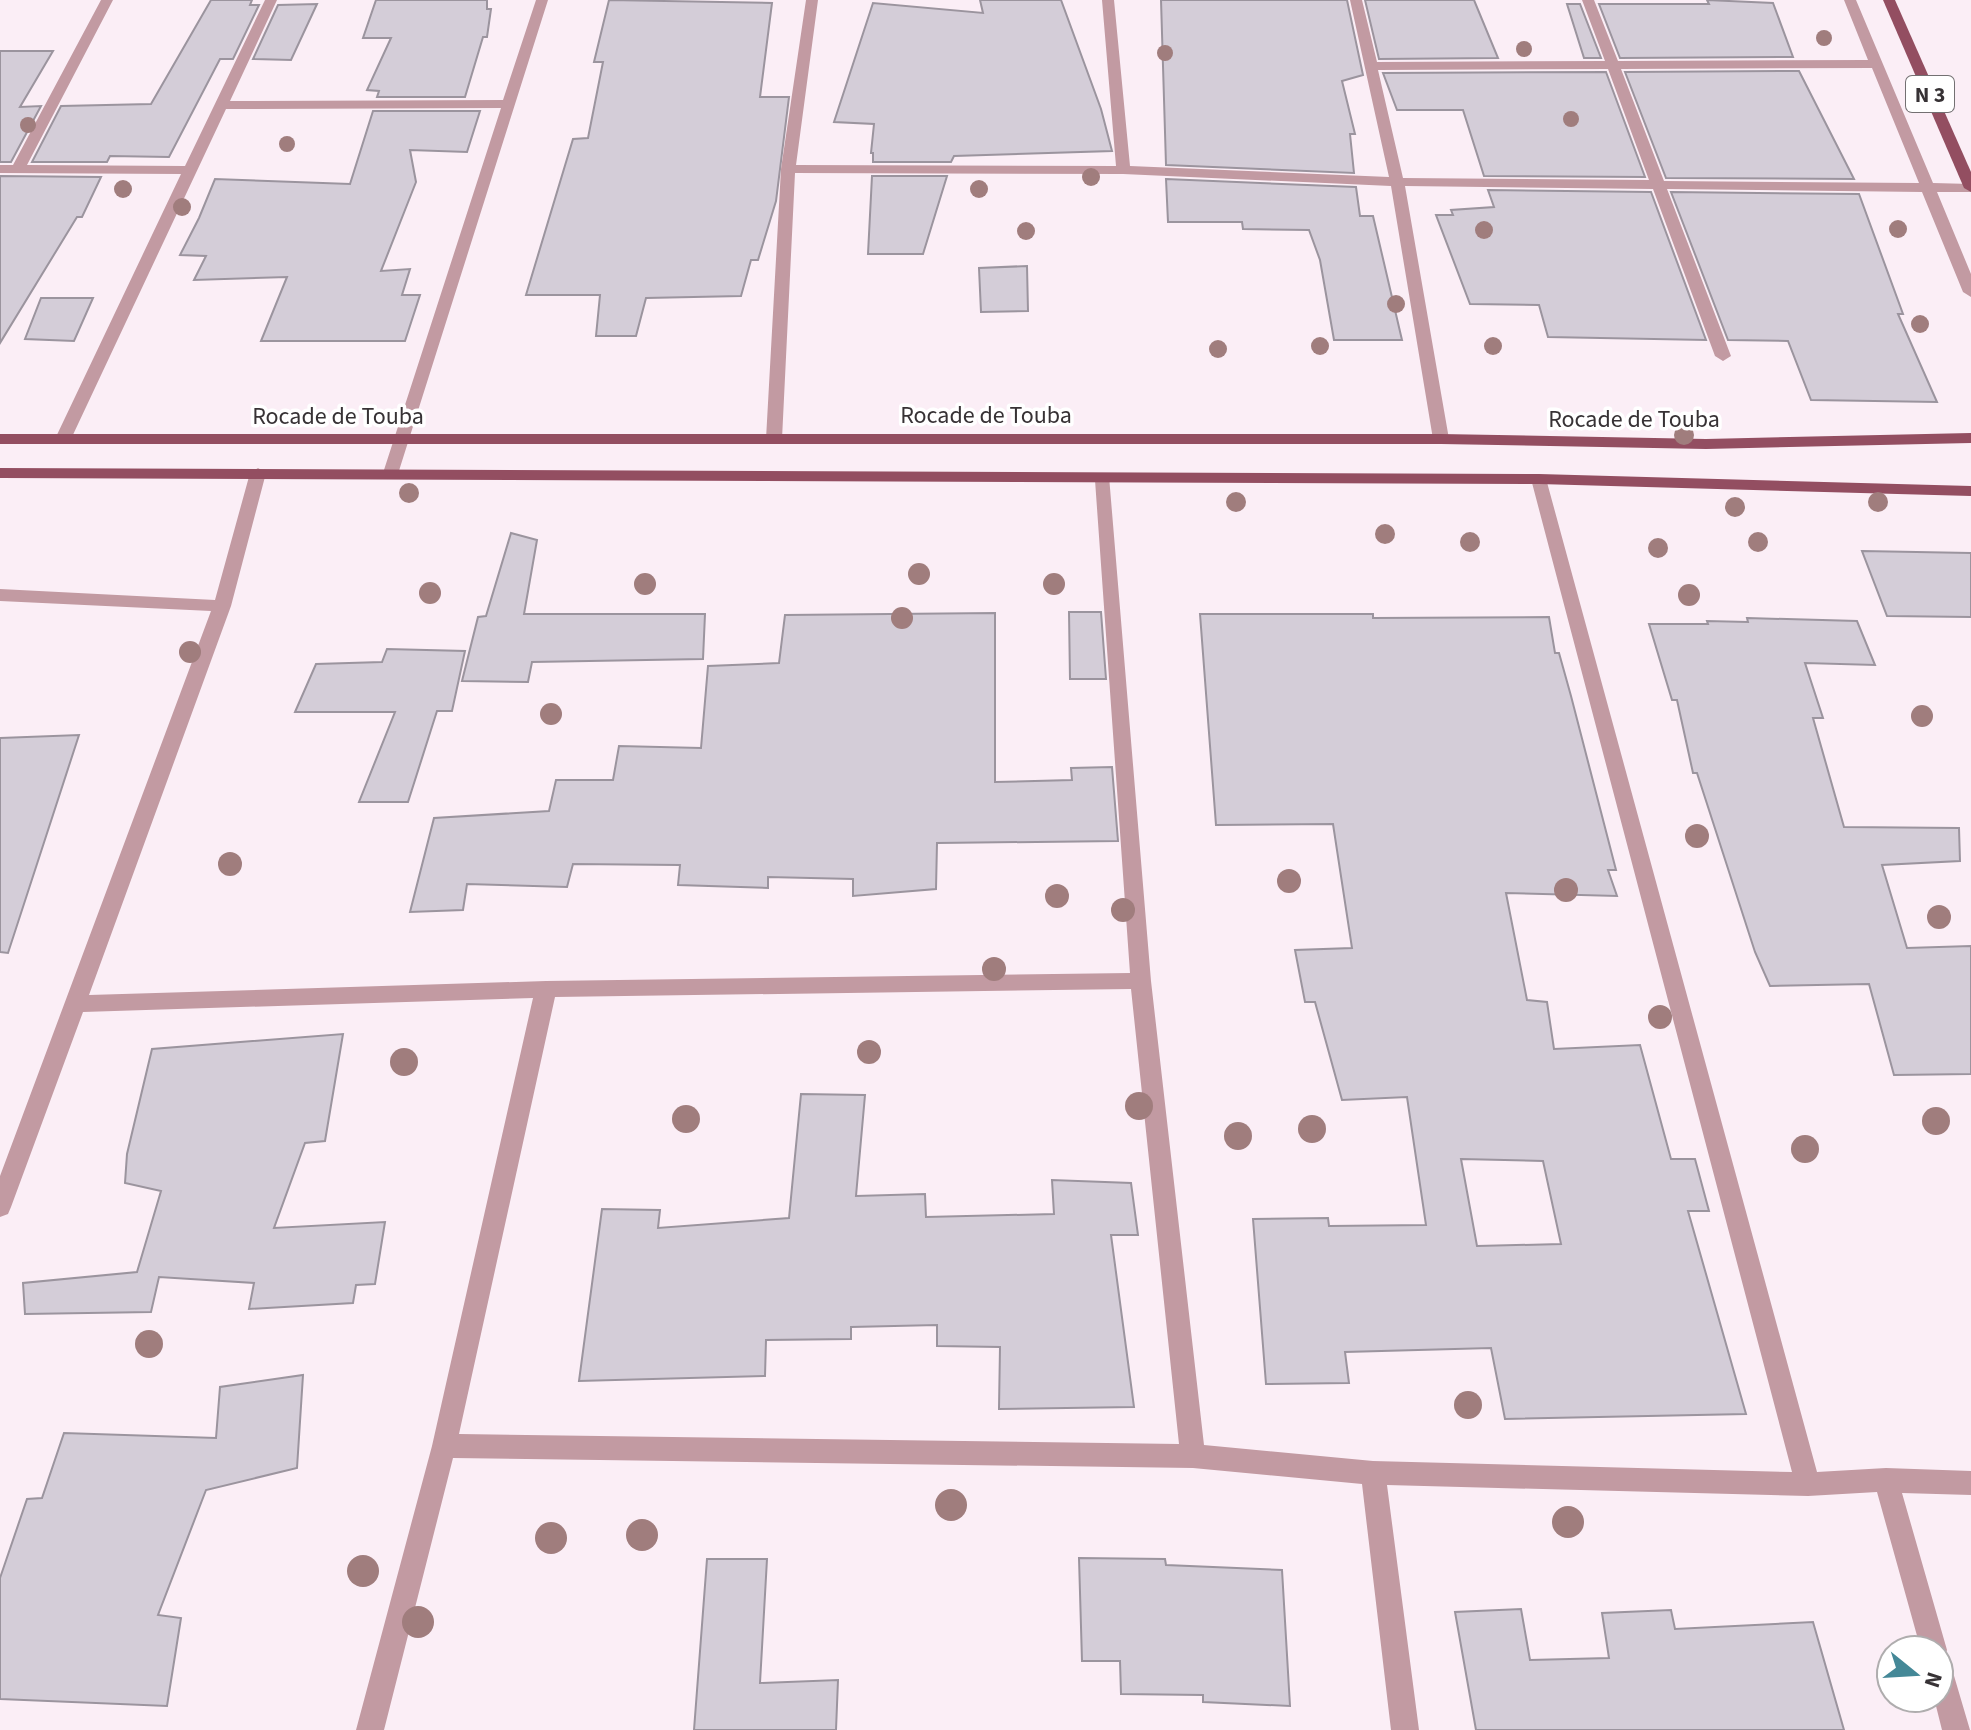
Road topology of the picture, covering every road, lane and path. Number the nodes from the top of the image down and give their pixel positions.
1 (107, 0) edge
2 (271, 0) edge
3 (542, 0) edge
4 (812, 0) edge
5 (1108, 0) edge
6 (1356, 0) edge
7 (1588, 0) edge
8 (1850, 0) edge
9 (1889, 0) edge
10 (1876, 64) junction
11 (1373, 66) junction
12 (1612, 66) junction
13 (508, 104) junction
14 (223, 105) junction
15 (0, 169) edge
16 (18, 169) junction
17 (788, 169) junction
18 (190, 170) junction
19 (1123, 170) junction
20 (1397, 182) junction
21 (1659, 184) junction
22 (1928, 187) junction
23 (1971, 188) edge
24 (1971, 292) edge
25 (1723, 356) dead end
26 (1971, 438) edge
27 (0, 439) edge
28 (63, 439) junction
29 (774, 439) junction
30 (1441, 439) junction
31 (400, 441) junction
32 (0, 473) edge
33 (258, 473) junction
34 (391, 473) junction
35 (1539, 479) junction
36 (1103, 480) junction
37 (1971, 491) edge
38 (0, 595) edge
39 (222, 606) junction
40 (1141, 981) junction
41 (546, 989) junction
42 (76, 1004) junction
43 (0, 1207) edge
44 (444, 1446) junction
45 (1193, 1456) junction
46 (1373, 1473) junction
47 (1886, 1480) junction
48 (1971, 1483) edge
49 (1808, 1484) junction
50 (1929, 1634) edge
51 (370, 1730) edge
52 (1405, 1730) edge

1 - 16 street
2 - 14 street
3 - 13 street
4 - 17 street
5 - 19 street
6 - 11 street
7 - 12 street
8 - 10 street
9 - 23 main road, N 3
10 - 12 street
10 - 22 street
11 - 12 street
11 - 20 street
12 - 21 street
13 - 14 street
13 - 31 street
14 - 18 street
15 - 16 street
16 - 18 street
17 - 19 street
17 - 29 street
18 - 28 street
19 - 20 street
20 - 21 street
20 - 30 street
21 - 22 street
21 - 25 street
22 - 23 street
22 - 24 street
26 - 30 main road, Rocade de Touba
27 - 28 main road, Rocade de Touba
28 - 31 main road, Rocade de Touba
29 - 30 main road, Rocade de Touba
29 - 31 main road, Rocade de Touba
31 - 34 street
32 - 33 main road
33 - 34 main road
33 - 39 street
34 - 36 main road
35 - 36 main road
35 - 37 main road
35 - 49 street
36 - 40 street
38 - 39 street
39 - 42 street
40 - 41 street
40 - 45 street
41 - 42 street
41 - 44 street
42 - 43 street
44 - 45 street
44 - 51 street
45 - 46 street
46 - 49 street
46 - 52 street
47 - 48 street
47 - 49 street
47 - 50 street

